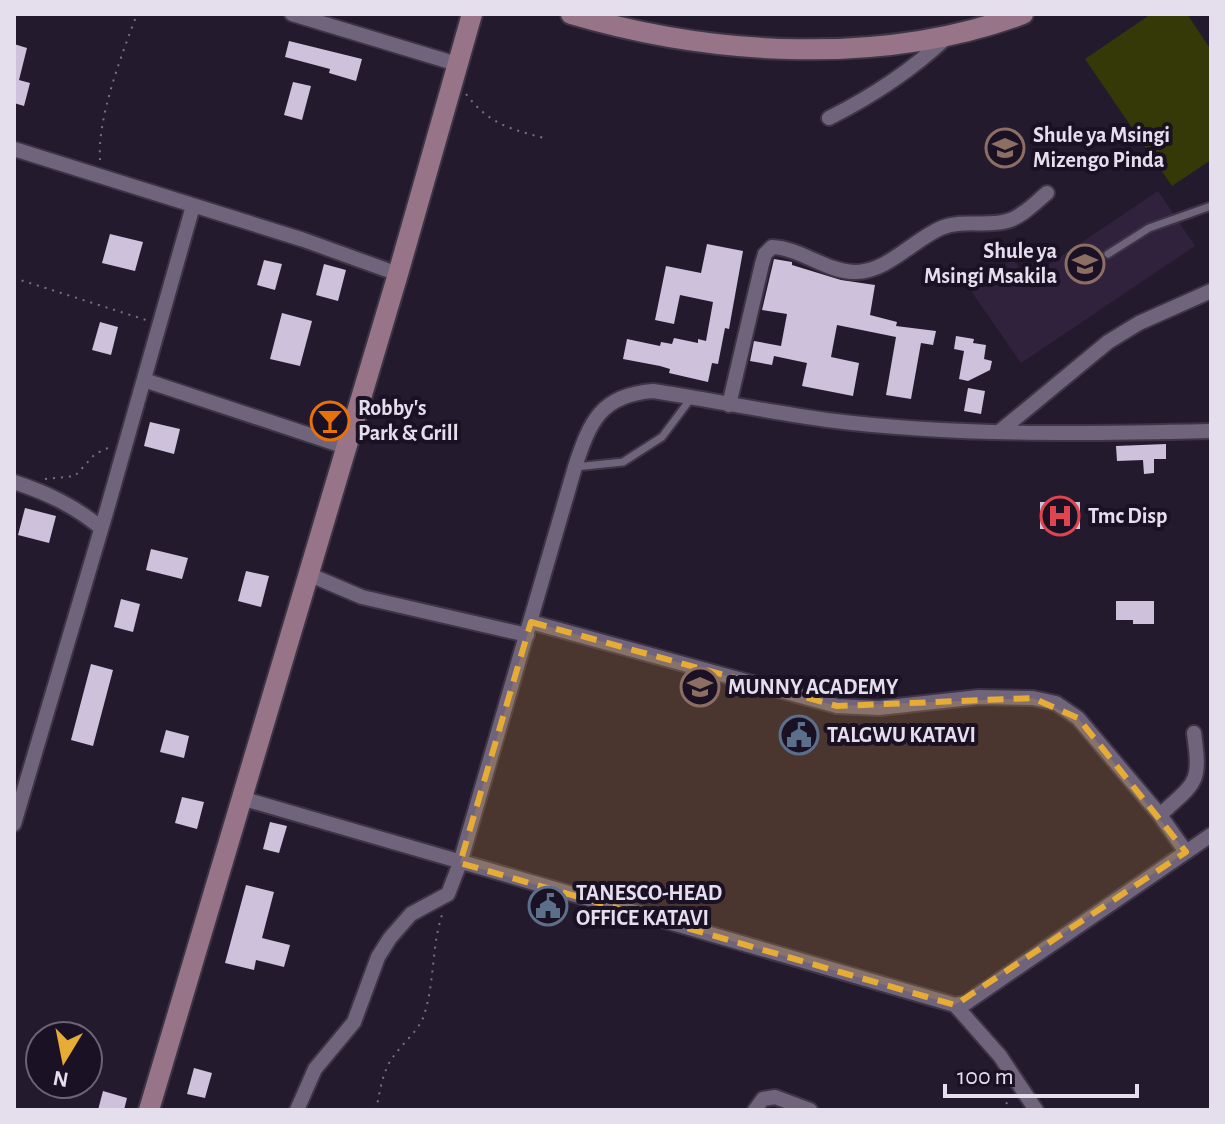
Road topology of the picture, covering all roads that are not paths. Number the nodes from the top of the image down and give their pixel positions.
1 (292, 14) edge
2 (472, 14) edge
3 (571, 14) edge
4 (1023, 14) edge
5 (947, 37) junction
6 (455, 71) junction
7 (829, 118) dead end
8 (14, 149) edge
9 (1047, 193) dead end
10 (193, 206) junction
11 (1211, 206) edge
12 (1108, 254) dead end
13 (398, 274) junction
14 (1211, 291) edge
15 (144, 380) junction
16 (692, 397) junction
17 (729, 405) junction
18 (1211, 431) edge
19 (999, 432) junction
20 (346, 447) junction
21 (575, 467) junction
22 (15, 482) edge
23 (108, 506) junction
24 (82, 512) junction
25 (101, 528) junction
26 (308, 574) junction
27 (529, 628) junction
28 (1194, 733) dead end
29 (241, 798) junction
30 (1160, 815) junction
31 (14, 824) edge
32 (1211, 835) edge
33 (1186, 852) junction
34 (460, 863) junction
35 (955, 1005) junction
36 (149, 1110) edge
37 (297, 1110) edge
38 (755, 1110) edge
39 (810, 1110) edge
40 (1036, 1110) edge

1 - 6 street
2 - 6 street
3 - 5 street
4 - 5 street
5 - 7 street
6 - 13 street
8 - 10 street
9 - 17 street
10 - 13 street
10 - 15 street
11 - 12 lane
13 - 20 street
14 - 19 street
15 - 20 street
15 - 23 street
16 - 17 street
16 - 21 lane
16 - 21 street
17 - 19 street
18 - 19 street
20 - 26 street
21 - 27 street
22 - 24 street
23 - 24 street
23 - 25 street
24 - 25 street
25 - 31 street
26 - 27 street
26 - 29 street
27 - 30 street
27 - 34 street
28 - 30 street
29 - 34 street
29 - 36 street
30 - 33 street
32 - 33 street
33 - 35 street
34 - 35 street
34 - 37 street
35 - 40 street
38 - 39 street

